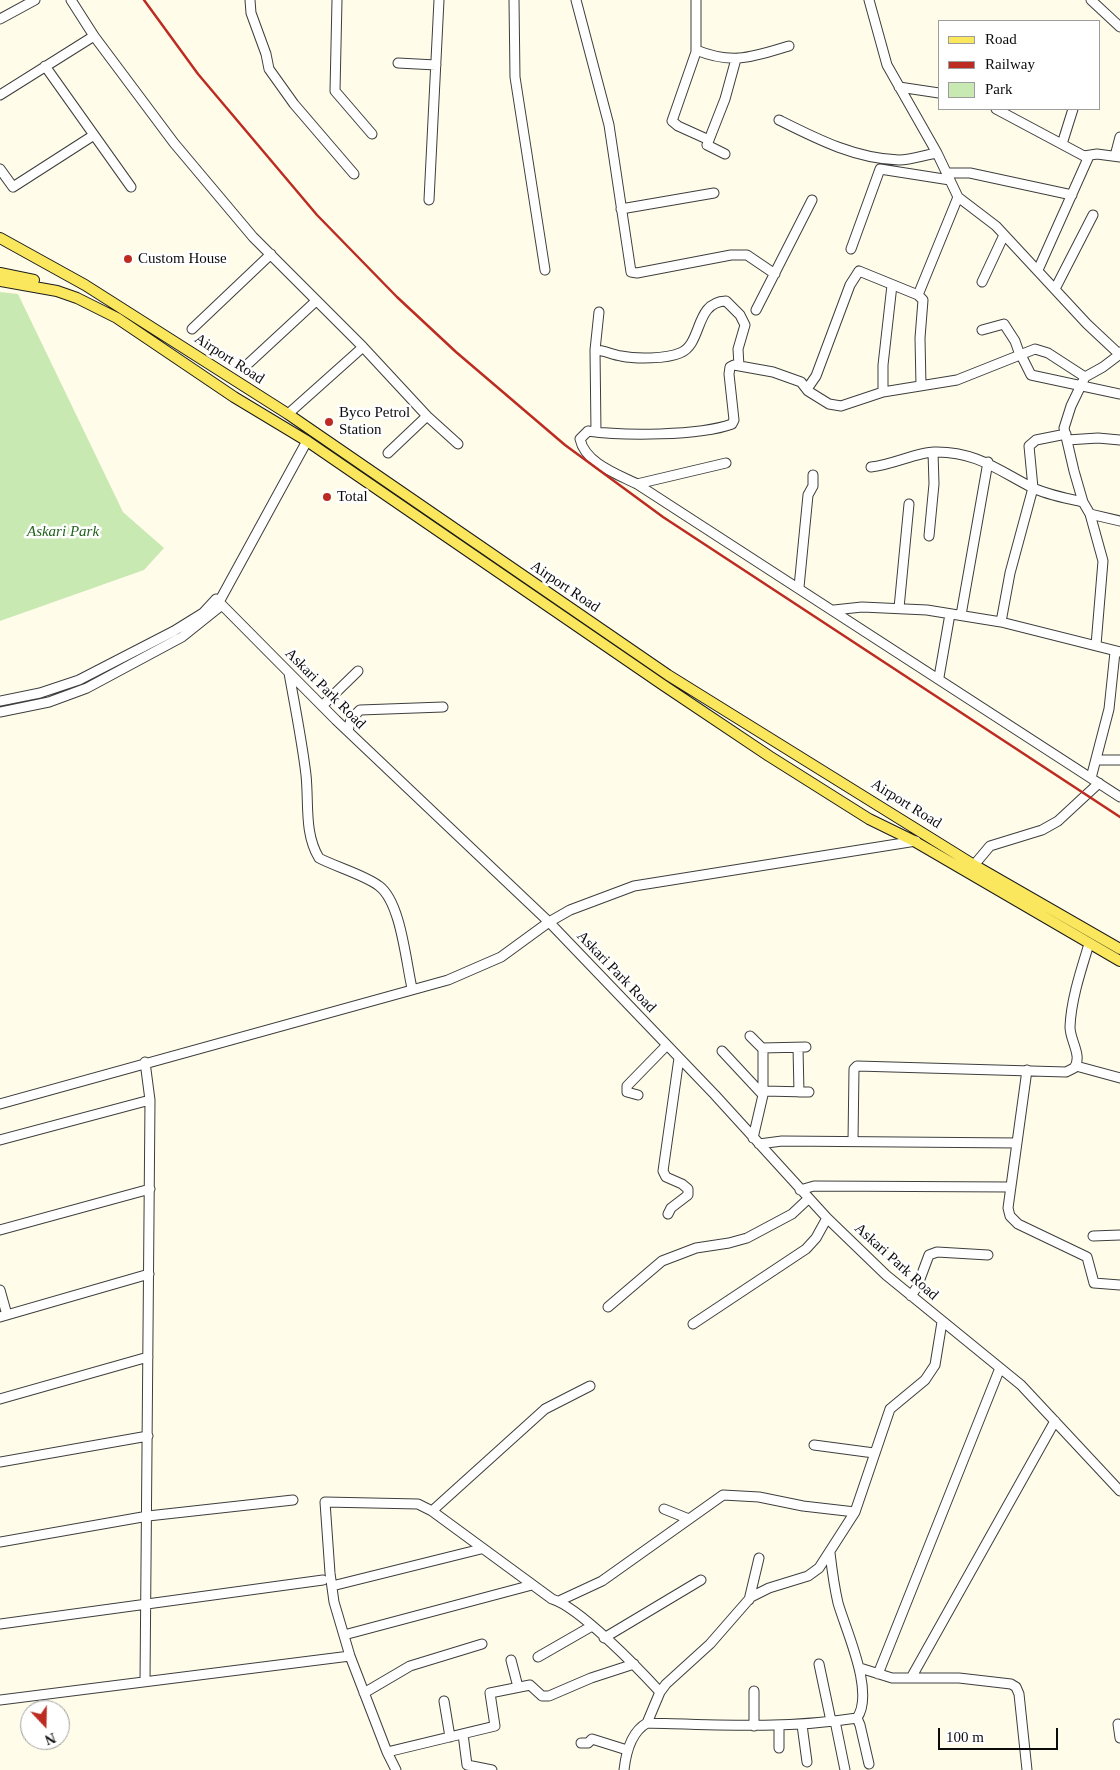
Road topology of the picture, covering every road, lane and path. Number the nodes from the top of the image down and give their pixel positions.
1 (35, 0) edge
2 (70, 0) edge
3 (250, 0) edge
4 (337, 0) edge
5 (439, 0) edge
6 (514, 0) edge
7 (576, 0) edge
8 (696, 0) edge
9 (869, 0) edge
10 (1091, 0) edge
11 (0, 19) edge
12 (1120, 27) edge
13 (94, 36) junction
14 (789, 46) dead end
15 (696, 50) junction
16 (736, 59) junction
17 (398, 63) dead end
18 (436, 65) junction
19 (46, 66) junction
20 (899, 87) junction
21 (938, 93) edge
22 (0, 95) edge
23 (998, 110) edge
24 (1073, 110) edge
25 (779, 120) dead end
26 (372, 134) dead end
27 (94, 135) junction
28 (1120, 136) edge
29 (709, 140) junction
30 (1062, 144) junction
31 (937, 153) junction
32 (725, 154) dead end
33 (1089, 156) junction
34 (1117, 156) edge
35 (0, 169) edge
36 (354, 174) dead end
37 (948, 177) junction
38 (131, 187) dead end
39 (714, 193) dead end
40 (1072, 195) junction
41 (958, 197) junction
42 (429, 200) dead end
43 (812, 200) dead end
44 (621, 209) junction
45 (1093, 215) dead end
46 (1004, 235) junction
47 (0, 238) edge
48 (0, 244) edge
49 (851, 249) dead end
50 (28, 253) junction
51 (271, 254) junction
52 (545, 270) dead end
53 (1038, 270) junction
54 (0, 273) edge
55 (775, 274) junction
56 (0, 281) edge
57 (982, 282) dead end
58 (892, 285) junction
59 (1055, 289) junction
60 (50, 290) junction
61 (918, 295) junction
62 (316, 301) junction
63 (756, 310) dead end
64 (600, 312) dead end
65 (192, 328) dead end
66 (982, 330) dead end
67 (363, 347) junction
68 (594, 350) junction
69 (1120, 353) edge
70 (1021, 355) junction
71 (249, 363) dead end
72 (739, 366) junction
73 (1083, 381) junction
74 (921, 386) junction
75 (807, 389) junction
76 (883, 392) junction
77 (1120, 394) edge
78 (288, 414) junction
79 (427, 416) junction
80 (596, 432) junction
81 (1066, 437) junction
82 (1120, 440) edge
83 (307, 441) junction
84 (458, 444) dead end
85 (933, 452) junction
86 (388, 453) dead end
87 (988, 462) junction
88 (726, 463) dead end
89 (871, 467) dead end
90 (813, 475) dead end
91 (637, 484) junction
92 (1033, 488) junction
93 (1083, 502) junction
94 (909, 504) dead end
95 (1090, 514) junction
96 (1120, 522) edge
97 (929, 536) dead end
98 (799, 587) junction
99 (219, 602) junction
100 (899, 608) junction
101 (834, 610) junction
102 (950, 614) junction
103 (961, 615) junction
104 (1001, 622) junction
105 (1096, 645) junction
106 (1118, 652) edge
107 (358, 671) dead end
108 (289, 673) junction
109 (939, 677) junction
110 (0, 701) edge
111 (322, 706) junction
112 (443, 707) dead end
113 (0, 712) edge
114 (348, 730) junction
115 (1096, 760) junction
116 (1120, 760) edge
117 (1095, 781) junction
118 (1120, 796) edge
119 (931, 837) junction
120 (914, 841) junction
121 (974, 865) junction
122 (549, 922) junction
123 (1090, 944) junction
124 (1120, 949) edge
125 (1120, 961) edge
126 (412, 988) junction
127 (750, 1036) dead end
128 (667, 1045) junction
129 (764, 1048) junction
130 (722, 1051) dead end
131 (679, 1058) junction
132 (145, 1062) junction
133 (1076, 1066) junction
134 (1027, 1070) junction
135 (1120, 1078) edge
136 (763, 1093) junction
137 (638, 1095) dead end
138 (150, 1100) junction
139 (0, 1104) edge
140 (0, 1140) edge
141 (756, 1141) junction
142 (853, 1141) junction
143 (1017, 1143) junction
144 (1011, 1187) junction
145 (150, 1189) junction
146 (800, 1190) junction
147 (808, 1199) junction
148 (668, 1214) dead end
149 (827, 1218) junction
150 (0, 1230) edge
151 (1120, 1235) edge
152 (1092, 1236) dead end
153 (988, 1255) dead end
154 (149, 1274) junction
155 (1120, 1285) edge
156 (0, 1290) edge
157 (911, 1296) junction
158 (608, 1307) dead end
159 (4, 1316) edge
160 (942, 1322) junction
161 (693, 1324) dead end
162 (148, 1357) junction
163 (1000, 1368) junction
164 (590, 1386) dead end
165 (0, 1399) edge
166 (1055, 1421) junction
167 (148, 1436) junction
168 (814, 1445) dead end
169 (874, 1453) junction
170 (0, 1462) edge
171 (1120, 1491) edge
172 (293, 1500) dead end
173 (664, 1509) dead end
174 (432, 1511) junction
175 (855, 1512) junction
176 (148, 1516) junction
177 (689, 1519) junction
178 (0, 1542) edge
179 (481, 1549) junction
180 (830, 1553) junction
181 (759, 1558) dead end
182 (323, 1580) dead end
183 (701, 1580) dead end
184 (532, 1585) junction
185 (332, 1586) junction
186 (749, 1600) junction
187 (560, 1601) junction
188 (146, 1606) junction
189 (0, 1624) edge
190 (592, 1626) junction
191 (344, 1635) junction
192 (604, 1638) junction
193 (482, 1644) dead end
194 (350, 1656) junction
195 (538, 1657) dead end
196 (511, 1660) dead end
197 (634, 1664) junction
198 (819, 1664) dead end
199 (860, 1668) junction
200 (878, 1674) junction
201 (911, 1678) junction
202 (145, 1680) junction
203 (518, 1688) junction
204 (754, 1690) dead end
205 (660, 1692) junction
206 (364, 1693) junction
207 (0, 1700) edge
208 (444, 1701) dead end
209 (857, 1718) junction
210 (833, 1721) junction
211 (647, 1723) junction
212 (1118, 1724) dead end
213 (802, 1725) junction
214 (754, 1726) junction
215 (779, 1726) junction
216 (463, 1734) junction
217 (450, 1737) junction
218 (1120, 1738) edge
219 (581, 1743) dead end
220 (779, 1748) dead end
221 (627, 1750) junction
222 (387, 1752) junction
223 (807, 1762) dead end
224 (870, 1764) dead end
225 (396, 1770) edge
226 (492, 1770) edge
227 (624, 1770) edge
228 (845, 1770) edge
229 (1027, 1770) edge

1 - 11 street
2 - 13 street
3 - 36 street
4 - 26 street
5 - 18 street
6 - 52 street
7 - 44 street
8 - 15 street
9 - 20 street
10 - 12 street
13 - 19 street
13 - 51 street
14 - 16 street
15 - 16 street
15 - 29 street
16 - 29 street
17 - 18 street
18 - 42 street
19 - 22 street
19 - 27 street
20 - 21 street
20 - 31 street
23 - 30 street
24 - 30 street
25 - 31 street
27 - 35 street
27 - 38 street
28 - 34 street
29 - 32 street
30 - 33 street
31 - 37 street
33 - 34 street
33 - 40 street
37 - 40 street
37 - 41 street
37 - 49 street
39 - 44 street
40 - 53 street
41 - 46 street
41 - 61 street
43 - 55 street
44 - 55 street
45 - 59 street
46 - 53 street
46 - 57 street
47 - 50 main road, Airport Road
48 - 50 main road
50 - 78 main road, Airport Road
51 - 62 street
51 - 65 street
53 - 59 street
54 - 60 main road
55 - 63 street
56 - 60 main road, Airport Road
58 - 61 street
58 - 75 street
58 - 76 street
59 - 69 street
60 - 83 main road, Airport Road
61 - 74 street
62 - 67 street
62 - 71 street
64 - 68 street
66 - 70 street
67 - 78 street
67 - 79 street
68 - 72 street
68 - 80 street
69 - 73 street
70 - 73 street
70 - 73 street
70 - 74 street
72 - 75 street
72 - 80 street
73 - 77 street
73 - 81 street
74 - 76 street
75 - 76 street
78 - 119 main road, Airport Road
79 - 84 street
79 - 86 street
80 - 91 street
81 - 82 street
81 - 92 street
81 - 93 street
83 - 99 street
83 - 120 main road, Airport Road
85 - 87 street
85 - 89 street
85 - 97 street
87 - 92 street
87 - 103 street
88 - 91 street
90 - 98 street
91 - 98 street
92 - 93 street
92 - 104 street
93 - 95 street
94 - 100 street
95 - 96 street
95 - 105 street
98 - 101 street
99 - 108 street, Askari Park Road
99 - 110 street
99 - 113 street
100 - 101 street
100 - 102 street
101 - 109 street
102 - 103 street
102 - 109 street
103 - 104 street
104 - 105 street
105 - 106 street
106 - 115 street
107 - 111 street
108 - 111 street, Askari Park Road
108 - 126 street
109 - 117 street
111 - 114 street, Askari Park Road
112 - 114 street
114 - 122 street, Askari Park Road
115 - 116 street
115 - 117 street
117 - 118 street
117 - 121 street
119 - 120 street
119 - 121 main road, Airport Road
120 - 122 street
120 - 123 main road, Airport Road
121 - 124 main road, Airport Road
122 - 126 street
122 - 128 street, Askari Park Road
123 - 125 main road, Airport Road
123 - 133 street
126 - 132 street
127 - 129 street
128 - 131 street, Askari Park Road
128 - 137 street
129 - 136 street
129 - 136 street
130 - 136 street
131 - 141 street, Askari Park Road
131 - 148 street
132 - 138 street
132 - 139 street
133 - 134 street
133 - 135 street
134 - 142 street
134 - 143 street
136 - 141 street
138 - 140 street
138 - 145 street
141 - 142 street
141 - 146 street, Askari Park Road
142 - 143 street
143 - 144 street
144 - 146 street
144 - 155 street
145 - 150 street
145 - 154 street
146 - 147 street, Askari Park Road
147 - 149 street, Askari Park Road
147 - 158 street
149 - 157 street, Askari Park Road
149 - 161 street
151 - 152 street
153 - 157 street
154 - 159 street
154 - 162 street
156 - 159 street
157 - 160 street, Askari Park Road
160 - 163 street, Askari Park Road
160 - 169 street
162 - 165 street
162 - 167 street
163 - 166 street, Askari Park Road
163 - 200 street
164 - 174 street
166 - 171 street, Askari Park Road
166 - 201 street
167 - 170 street
167 - 176 street
168 - 169 street
169 - 175 street
172 - 176 street
173 - 177 street
174 - 179 street
174 - 185 street
175 - 177 street
175 - 180 street
176 - 178 street
176 - 188 street
177 - 187 street
179 - 184 street
179 - 185 street
180 - 186 street
180 - 199 street
181 - 186 street
182 - 188 street
183 - 192 street
184 - 187 street
184 - 191 street
185 - 191 street
186 - 205 street
187 - 190 street
188 - 189 street
188 - 202 street
190 - 192 street
190 - 195 street
191 - 194 street
192 - 197 street
193 - 206 street
194 - 202 street
194 - 206 street
196 - 203 street
197 - 203 street
197 - 205 street
198 - 210 street
199 - 200 street
199 - 209 street
200 - 201 street
201 - 229 street
202 - 207 street
203 - 216 street
204 - 214 street
205 - 211 street
206 - 222 street
208 - 217 street
209 - 210 street
209 - 224 street
210 - 213 street
210 - 228 street
211 - 214 street
211 - 221 street
212 - 218 street
213 - 215 street
213 - 223 street
214 - 215 street
215 - 220 street
216 - 217 street
216 - 226 street
217 - 222 street
219 - 221 street
221 - 227 street
222 - 225 street

